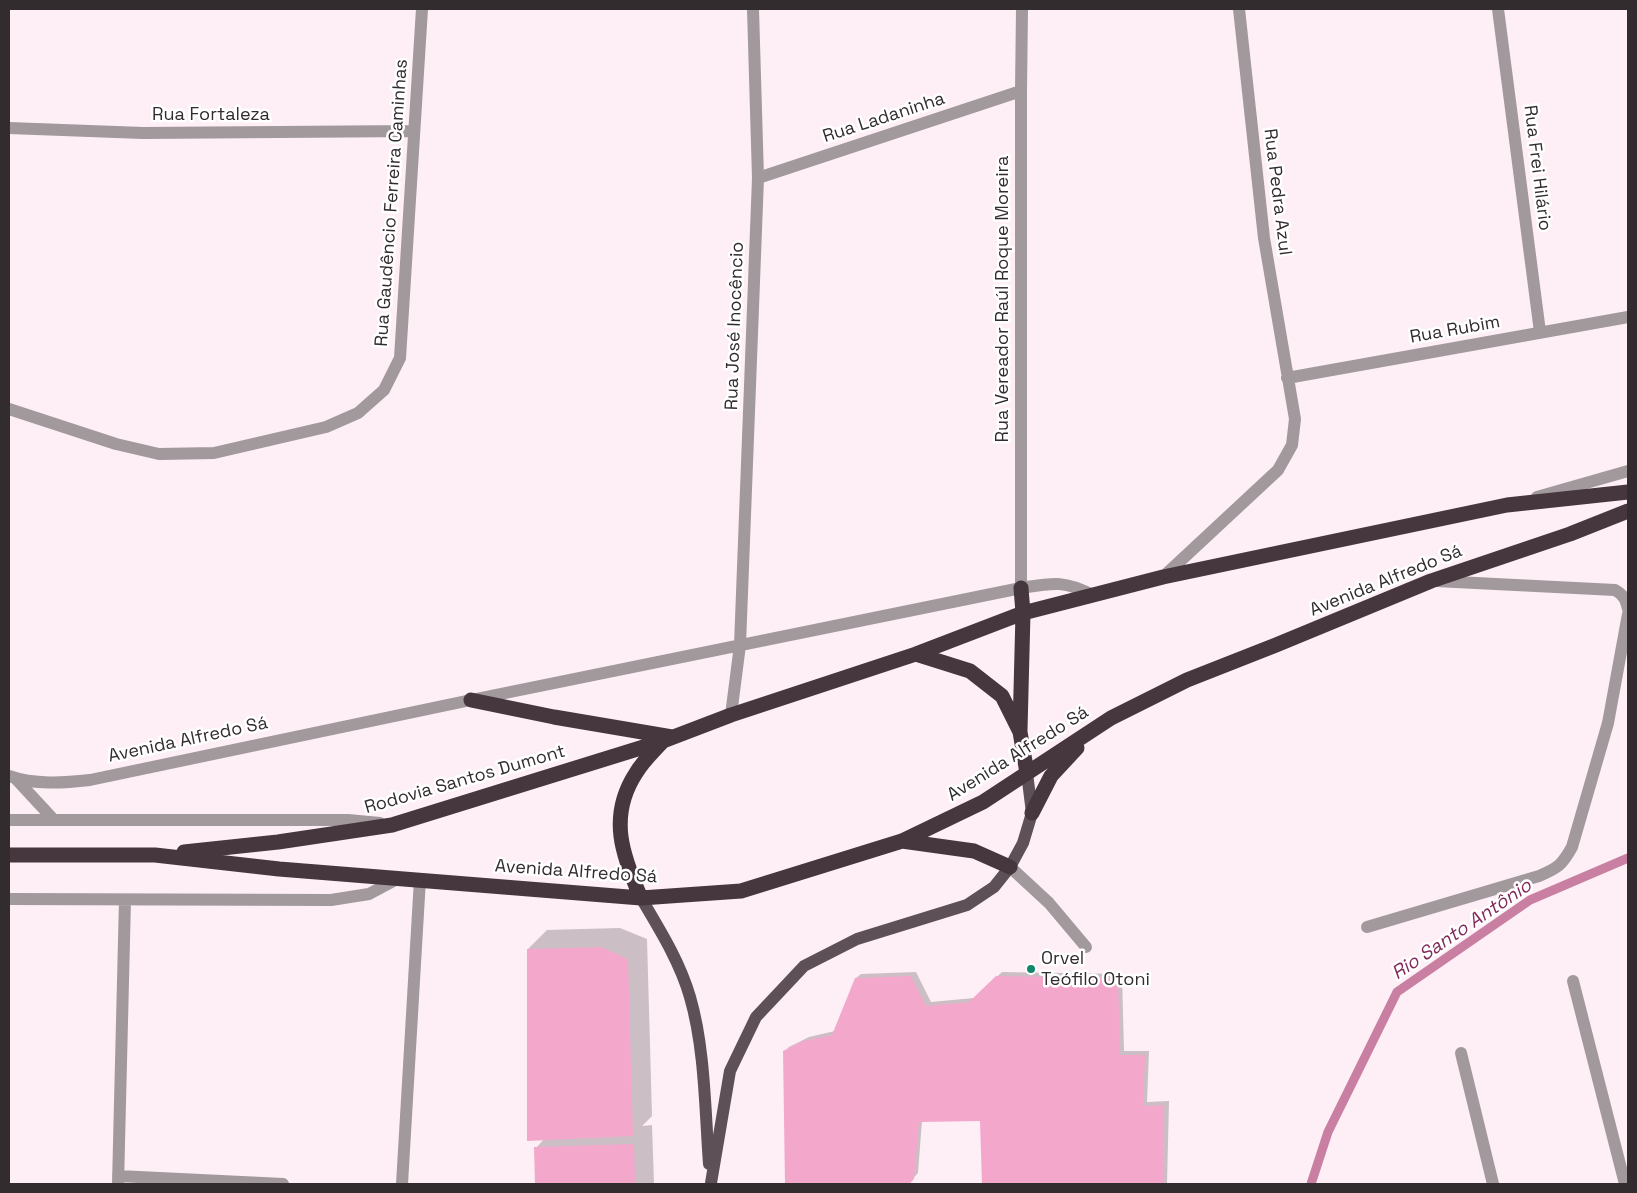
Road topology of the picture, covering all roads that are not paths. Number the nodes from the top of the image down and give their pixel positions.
1 (422, 9) edge
2 (753, 9) edge
3 (1022, 9) edge
4 (1239, 9) edge
5 (1498, 9) edge
6 (1020, 91) junction
7 (9, 128) edge
8 (414, 131) junction
9 (758, 178) junction
10 (1628, 316) edge
11 (1540, 332) junction
12 (1288, 378) junction
13 (9, 409) edge
14 (1628, 472) edge
15 (1628, 492) edge
16 (1507, 505) junction
17 (1628, 511) edge
18 (1163, 577) junction
19 (1431, 581) junction
20 (1021, 588) junction
21 (1093, 595) junction
22 (1628, 609) edge
23 (1023, 613) junction
24 (1628, 614) edge
25 (740, 644) junction
26 (916, 654) junction
27 (471, 700) junction
28 (731, 715) junction
29 (1111, 718) junction
30 (1020, 732) junction
31 (668, 739) junction
32 (1028, 773) junction
33 (12, 777) edge
34 (1032, 814) junction
35 (9, 820) edge
36 (54, 820) junction
37 (392, 825) junction
38 (902, 841) junction
39 (9, 855) edge
40 (155, 855) junction
41 (1010, 867) junction
42 (400, 878) junction
43 (420, 879) junction
44 (9, 898) edge
45 (641, 898) junction
46 (124, 900) junction
47 (1367, 927) dead end
48 (1086, 947) dead end
49 (1573, 981) dead end
50 (1461, 1053) dead end
51 (118, 1180) edge
52 (283, 1184) edge
53 (402, 1184) edge
54 (711, 1184) edge
55 (1493, 1184) edge
56 (1625, 1184) edge

1 - 8 street, Rua Gaudêncio Ferreira Caminhas
2 - 9 street, Rua José Inocêncio
3 - 6 street, Rua Vereador Raúl Roque Moreira
4 - 12 street, Rua Pedra Azul
5 - 11 street, Rua Frei Hilário
6 - 9 street, Rua Ladaninha
6 - 20 street, Rua Vereador Raúl Roque Moreira
7 - 8 street, Rua Fortaleza
8 - 13 street, Rua Gaudêncio Ferreira Caminhas
9 - 25 street, Rua José Inocêncio
10 - 11 street, Rua Rubim
11 - 12 street, Rua Rubim
12 - 18 street, Rua Pedra Azul
14 - 16 street, Avenida Alfredo Sá
15 - 16 highway, Avenida Alfredo Sá
16 - 18 highway, Avenida Alfredo Sá
17 - 19 highway, Avenida Alfredo Sá
18 - 21 highway, Avenida Alfredo Sá
19 - 22 street
19 - 29 highway, Avenida Alfredo Sá
20 - 21 street, Avenida Alfredo Sá
20 - 23 highway
20 - 25 street, Avenida Alfredo Sá
21 - 23 highway, Avenida Alfredo Sá
23 - 26 highway, Avenida Alfredo Sá
23 - 30 highway
24 - 47 street
25 - 27 street, Avenida Alfredo Sá
25 - 28 street, Rua José Inocêncio
26 - 28 highway, Avenida Alfredo Sá
26 - 30 highway
27 - 31 highway
27 - 33 street, Avenida Alfredo Sá
28 - 31 highway, Avenida Alfredo Sá
29 - 32 highway, Avenida Alfredo Sá
29 - 34 highway
30 - 32 highway
31 - 37 highway, Rodovia Santos Dumont
31 - 45 highway
32 - 34 main road
32 - 38 highway, Avenida Alfredo Sá
33 - 36 street
34 - 41 main road
35 - 36 street
36 - 37 street
37 - 40 highway, Rodovia Santos Dumont
38 - 41 highway
38 - 45 highway, Avenida Alfredo Sá
39 - 40 highway, Avenida Alfredo Sá
40 - 42 highway, Avenida Alfredo Sá
41 - 48 street
41 - 54 main road
42 - 43 highway, Avenida Alfredo Sá
42 - 46 street, Avenida Alfredo Sá
43 - 45 highway, Avenida Alfredo Sá
43 - 53 street
44 - 46 street, Avenida Alfredo Sá
45 - 54 main road
46 - 51 street
49 - 56 street
50 - 55 street
51 - 52 street

